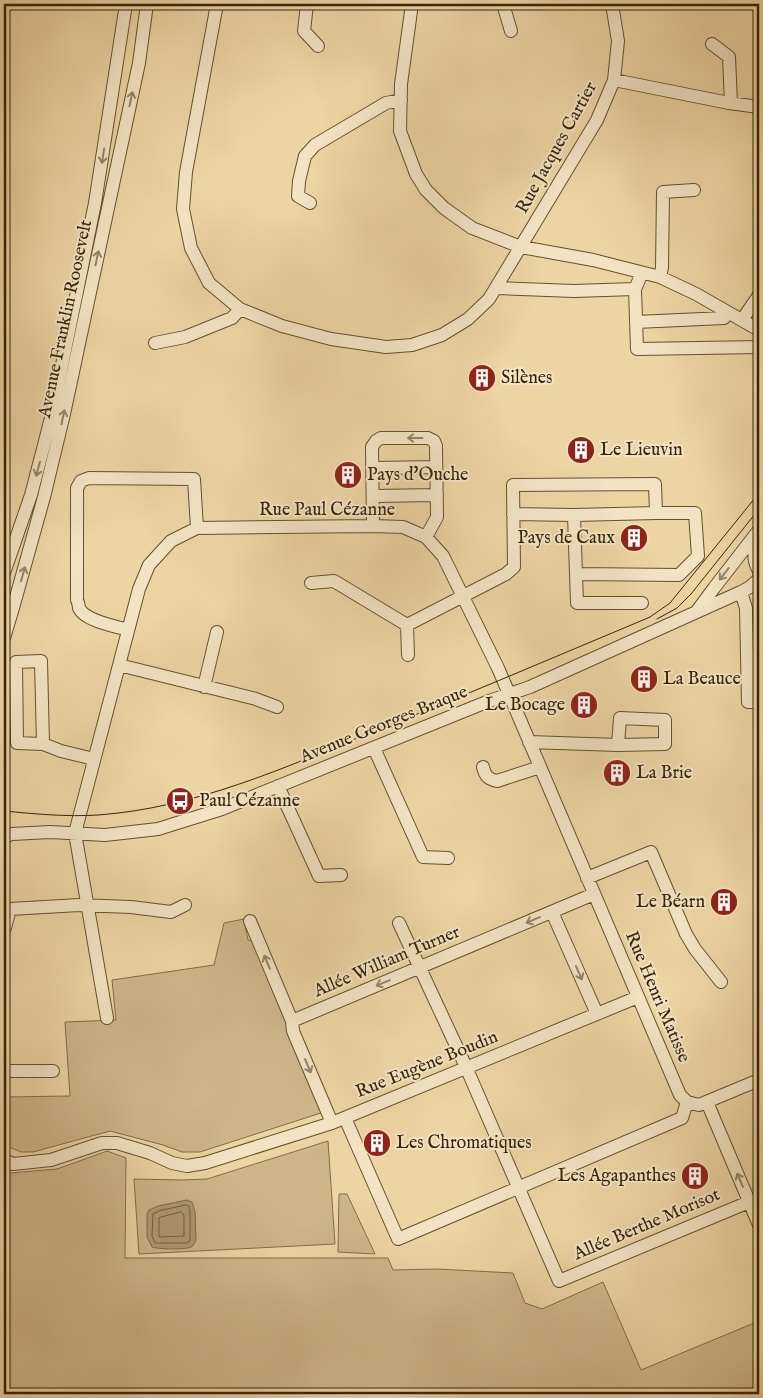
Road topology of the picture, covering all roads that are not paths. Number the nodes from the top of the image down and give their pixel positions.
1 (126, 4) edge
2 (147, 4) edge
3 (217, 4) edge
4 (307, 4) edge
5 (412, 4) edge
6 (503, 4) edge
7 (612, 4) edge
8 (512, 31) dead end
9 (712, 44) dead end
10 (318, 46) dead end
11 (614, 80) junction
12 (401, 100) junction
13 (732, 103) junction
14 (759, 107) edge
15 (694, 190) dead end
16 (310, 203) dead end
17 (520, 247) junction
18 (642, 273) junction
19 (660, 277) junction
20 (496, 288) junction
21 (635, 289) junction
22 (759, 295) edge
23 (240, 309) junction
24 (724, 318) dead end
25 (742, 320) junction
26 (636, 322) junction
27 (759, 330) edge
28 (155, 343) dead end
29 (759, 347) edge
30 (436, 467) junction
31 (372, 468) junction
32 (437, 495) junction
33 (373, 496) junction
34 (656, 513) junction
35 (513, 514) junction
36 (574, 515) junction
37 (373, 526) junction
38 (197, 528) junction
39 (426, 537) junction
40 (757, 539) edge
41 (759, 571) edge
42 (4, 572) edge
43 (576, 574) junction
44 (759, 579) edge
45 (311, 584) dead end
46 (741, 592) junction
47 (462, 596) junction
48 (642, 603) dead end
49 (697, 611) junction
50 (406, 625) junction
51 (128, 630) junction
52 (217, 632) dead end
53 (4, 638) edge
54 (408, 655) dead end
55 (119, 665) junction
56 (204, 687) junction
57 (509, 695) junction
58 (759, 702) edge
59 (277, 707) dead end
60 (529, 742) junction
61 (43, 744) junction
62 (618, 745) dead end
63 (374, 748) junction
64 (94, 759) junction
65 (483, 767) dead end
66 (540, 767) junction
67 (278, 786) junction
68 (75, 833) junction
69 (4, 837) edge
70 (448, 858) dead end
71 (341, 875) dead end
72 (587, 878) junction
73 (594, 894) junction
74 (185, 904) dead end
75 (88, 906) junction
76 (552, 912) junction
77 (250, 921) dead end
78 (399, 923) dead end
79 (4, 928) edge
80 (420, 968) junction
81 (721, 982) dead end
82 (638, 997) junction
83 (597, 1014) junction
84 (108, 1018) dead end
85 (292, 1021) junction
86 (466, 1068) junction
87 (4, 1071) edge
88 (53, 1071) dead end
89 (759, 1080) edge
90 (687, 1102) junction
91 (707, 1102) junction
92 (345, 1118) junction
93 (332, 1123) junction
94 (4, 1160) edge
95 (519, 1188) junction
96 (749, 1202) junction
97 (759, 1225) edge

1 -> 42 street, Avenue Franklin Roosevelt
53 -> 2 street, Avenue Franklin Roosevelt
3 - 23 street, Rue Jacques Cartier
4 - 10 street
5 - 12 street
6 - 8 street
7 - 11 street, Rue Jacques Cartier
9 - 13 street
11 - 13 street
11 - 17 street, Rue Jacques Cartier
12 - 16 street
12 - 17 street
13 - 14 street
15 - 19 street
17 - 18 street
17 - 20 street, Rue Jacques Cartier
18 - 19 street
18 - 21 street
19 - 25 street
20 - 21 street
20 - 23 street, Rue Jacques Cartier
21 - 26 street
22 - 25 street
23 - 28 street
24 - 26 street
25 - 27 street
26 - 29 street
30 - 31 street
30 -> 31 street
30 - 32 street
31 - 33 street
32 - 33 street
32 - 39 street
33 - 37 street
34 - 35 street
34 - 36 street
34 - 43 street
35 - 36 street
35 - 47 street
36 - 43 street
37 - 38 street, Rue Paul Cézanne
37 - 39 street, Rue Paul Cézanne
38 - 51 street, Rue Paul Cézanne
38 - 51 street
39 - 47 street, Rue Paul Cézanne
40 - 41 street
40 -> 49 street
43 - 48 street
44 - 46 street, Avenue Georges Braque
45 - 50 street
46 - 49 street, Avenue Georges Braque
46 - 58 street
47 - 50 street
47 - 57 street, Rue Paul Cézanne
49 - 57 street, Avenue Georges Braque
50 - 54 street
51 - 55 street, Rue Paul Cézanne
52 - 56 street
55 - 56 street
55 - 64 street, Rue Paul Cézanne
56 - 59 street
57 - 60 street, Rue Henri Matisse
57 - 63 street, Avenue Georges Braque
60 - 62 street
60 - 66 street, Rue Henri Matisse
61 - 61 street
61 - 64 street
63 - 67 street, Avenue Georges Braque
63 - 70 street
64 - 68 street, Rue Paul Cézanne
65 - 66 street
66 - 72 street, Rue Henri Matisse
67 - 68 street, Avenue Georges Braque
67 - 71 street
68 - 69 street, Avenue Georges Braque
68 - 75 street
72 - 73 street, Rue Henri Matisse
72 - 81 street
73 - 76 street, Allée William Turner
73 - 82 street, Rue Henri Matisse
74 - 75 street
75 - 79 street
75 - 84 street
76 -> 80 street, Allée William Turner
76 -> 83 street
85 -> 77 street
78 - 80 street
80 -> 85 street, Allée William Turner
80 - 86 street
82 - 83 street, Rue Eugène Boudin
82 - 90 street, Rue Henri Matisse
83 - 86 street, Rue Eugène Boudin
85 -> 93 street
86 - 92 street, Rue Eugène Boudin
86 - 95 street
87 - 88 street
89 - 91 street
90 - 91 street
90 - 95 street
96 -> 91 street
92 - 93 street, Rue Eugène Boudin
92 - 95 street
93 - 94 street, Rue Eugène Boudin
95 - 96 street, Allée Berthe Morisot
96 - 97 street

